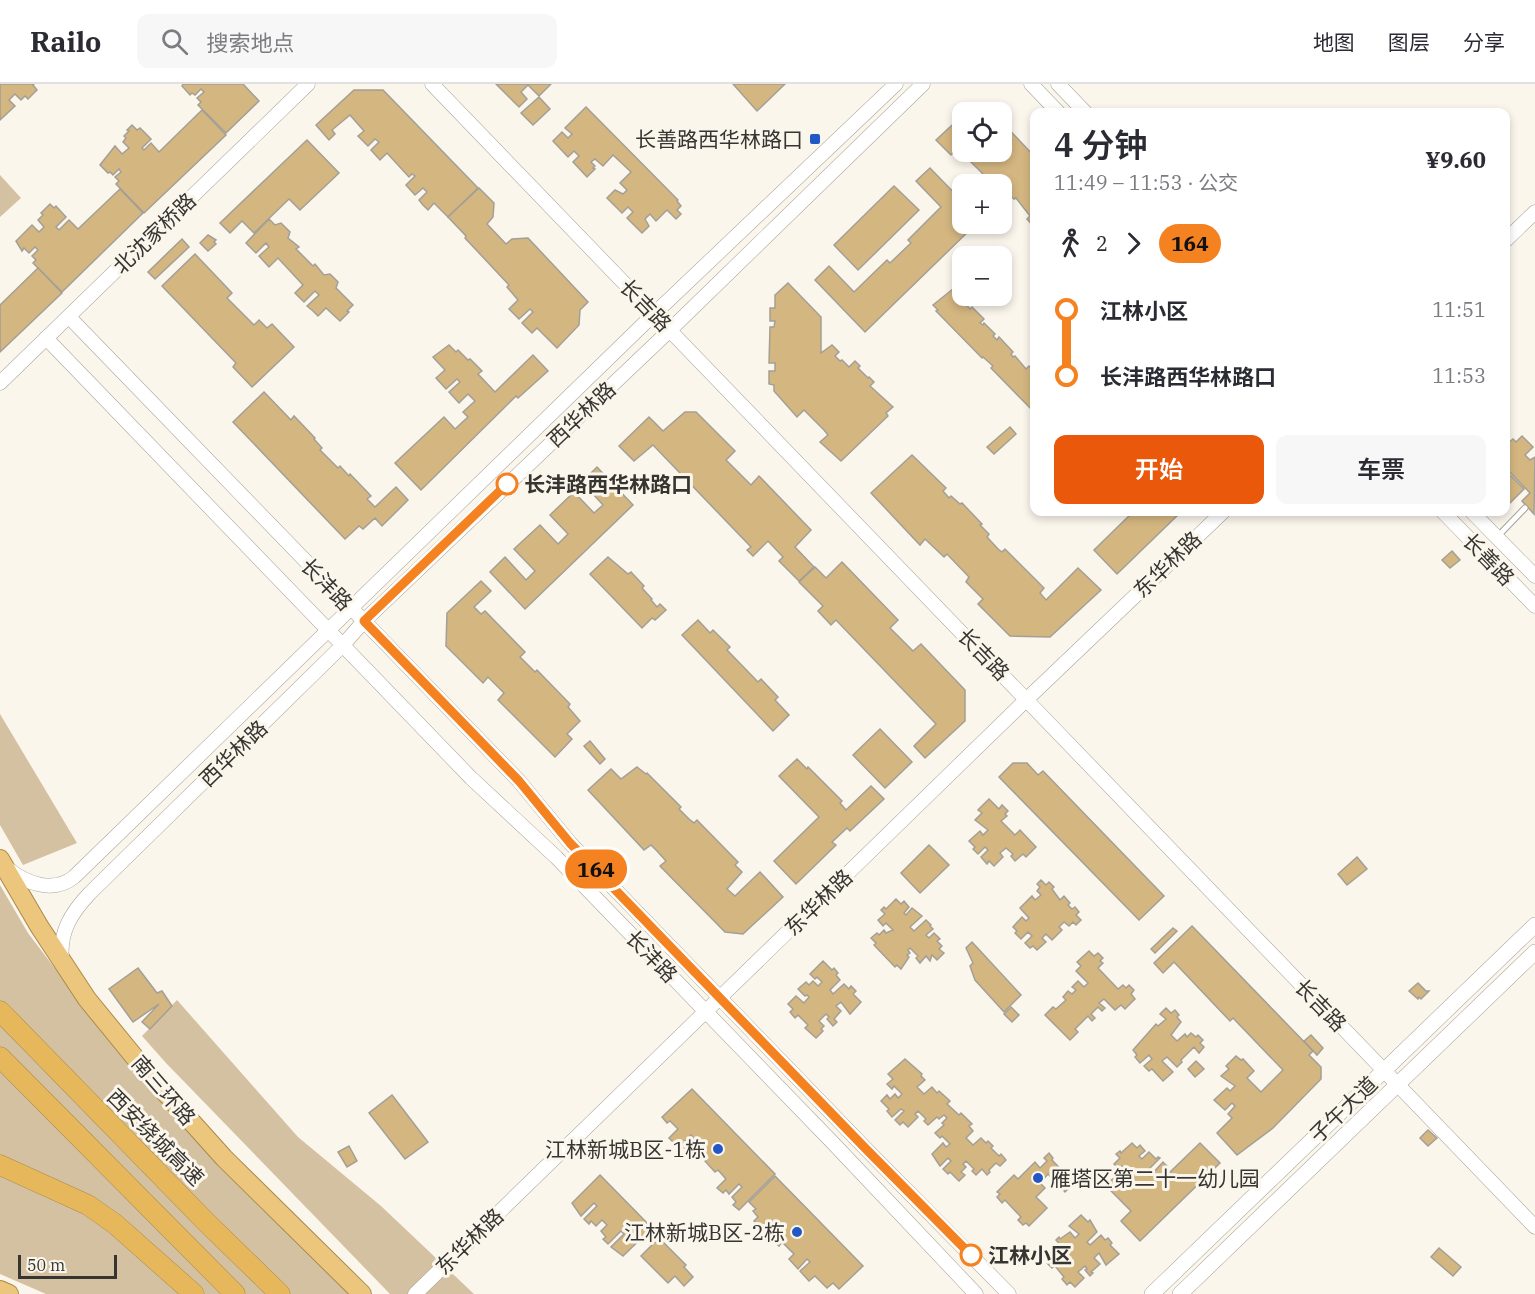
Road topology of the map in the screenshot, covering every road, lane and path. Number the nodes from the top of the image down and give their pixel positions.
1 (308, 84) edge
2 (432, 84) edge
3 (896, 84) edge
4 (923, 84) edge
5 (1031, 84) edge
6 (1058, 84) edge
7 (1054, 108) edge
8 (1081, 108) edge
9 (1535, 212) edge
10 (1510, 236) edge
11 (654, 314) junction
12 (69, 316) junction
13 (670, 330) junction
14 (46, 338) junction
15 (0, 383) edge
16 (1525, 508) dead end
17 (1218, 516) edge
18 (1447, 516) edge
19 (1476, 516) edge
20 (1497, 537) junction
21 (1535, 576) edge
22 (1535, 606) edge
23 (350, 608) junction
24 (364, 621) junction
25 (328, 630) junction
26 (343, 645) junction
27 (1027, 699) junction
28 (1, 861) edge
29 (1535, 925) edge
30 (1535, 952) edge
31 (62, 961) junction
32 (720, 998) junction
33 (0, 1011) edge
34 (706, 1011) junction
35 (0, 1057) edge
36 (1384, 1070) junction
37 (1398, 1084) junction
38 (0, 1165) edge
39 (1535, 1227) edge
40 (0, 1290) edge
41 (9, 1294) edge
42 (194, 1294) edge
43 (235, 1294) edge
44 (280, 1294) edge
45 (362, 1294) edge
46 (415, 1294) edge
47 (976, 1294) edge
48 (1009, 1294) edge
49 (1152, 1294) edge
50 (1180, 1294) edge

1 - 12 street, 北沈家桥路
2 - 11 street, 长吉路
3 - 11 street, 西华林路
4 - 13 street, 西华林路
5 - 7 street
6 - 8 street
9 - 10 street
11 - 13 street, 长吉路
11 - 23 street, 西华林路
12 - 14 street, 北沈家桥路
12 - 23 street, 长沣路
13 - 24 street, 西华林路
13 - 27 street, 长吉路
14 - 15 street, 北沈家桥路
14 - 25 street, 长沣路
16 - 20 lane
17 - 27 street, 东华林路
18 - 22 street, 长善路
19 - 20 street, 长善路
20 - 21 street, 长善路
23 - 24 street, 长沣路
23 - 25 street, 西华林路
24 - 26 street, 西华林路
24 - 32 street, 长沣路
25 - 26 street, 长沣路
25 - 28 street, 西华林路
26 - 31 street, 西华林路
26 - 34 street, 长沣路
27 - 32 street, 东华林路
27 - 36 street, 长吉路
28 - 31 highway, 南三环路
29 - 36 main road, 子午大道
30 - 37 main road, 子午大道
31 - 45 highway, 南三环路
32 - 34 street, 东华林路
32 - 48 street, 长沣路
33 - 44 highway, 西安绕城高速
34 - 46 street, 东华林路
34 - 47 street, 长沣路
35 - 43 highway
36 - 37 street, 长吉路
36 - 49 main road, 子午大道
37 - 39 street, 长吉路
37 - 50 main road, 子午大道
38 - 42 highway
40 - 41 highway

